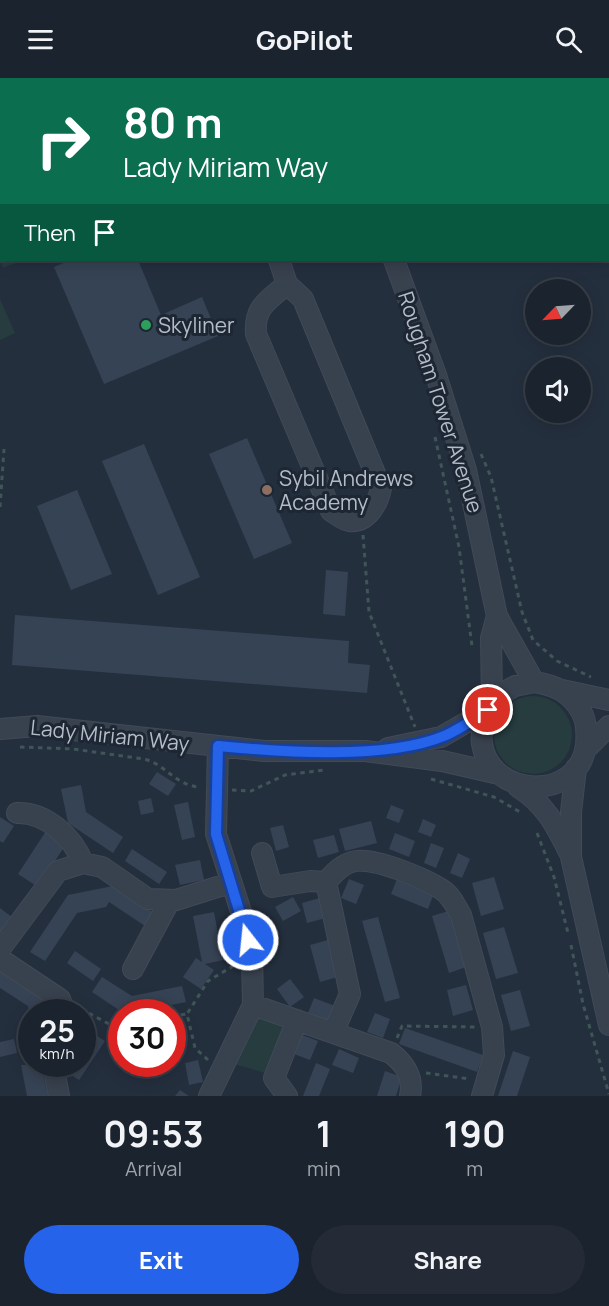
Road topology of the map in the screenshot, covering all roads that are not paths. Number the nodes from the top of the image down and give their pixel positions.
1 (279, 261) edge
2 (394, 261) edge
3 (287, 284) junction
4 (497, 616) junction
5 (534, 682) junction
6 (562, 690) junction
7 (609, 700) edge
8 (490, 704) junction
9 (609, 726) edge
10 (0, 729) edge
11 (218, 746) junction
12 (364, 751) junction
13 (581, 759) junction
14 (506, 779) junction
15 (17, 813) dead end
16 (262, 853) dead end
17 (571, 857) junction
18 (83, 863) junction
19 (326, 882) junction
20 (230, 883) junction
21 (170, 900) junction
22 (0, 950) edge
23 (0, 959) edge
24 (133, 969) dead end
25 (54, 999) edge
26 (253, 1005) junction
27 (297, 1020) junction
28 (609, 1025) edge
29 (333, 1033) junction
30 (55, 1077) edge
31 (484, 1090) edge
32 (59, 1096) edge
33 (209, 1096) edge
34 (286, 1096) edge
35 (410, 1096) edge

1 - 3 street
2 - 4 street, Rougham Tower Avenue
3 - 3 street
4 - 5 street, Rougham Tower Avenue
4 - 8 street, Rougham Tower Avenue
5 - 6 street
5 - 8 street
6 - 7 street
6 - 13 street
8 - 12 street, Lady Miriam Way
8 - 14 street
9 - 13 street
10 - 11 street, Lady Miriam Way
11 - 12 street, Lady Miriam Way
11 - 20 street
12 - 14 street, Lady Miriam Way
13 - 14 street
13 - 17 street
14 - 17 street
15 - 18 street
16 - 19 street
17 - 28 street
18 - 21 street
18 - 22 street
19 - 29 street
19 - 31 street
20 - 21 street
20 - 26 street
21 - 24 street
23 - 25 street
26 - 27 street
26 - 33 street
27 - 29 street
27 - 34 street
29 - 35 street
30 - 32 street

